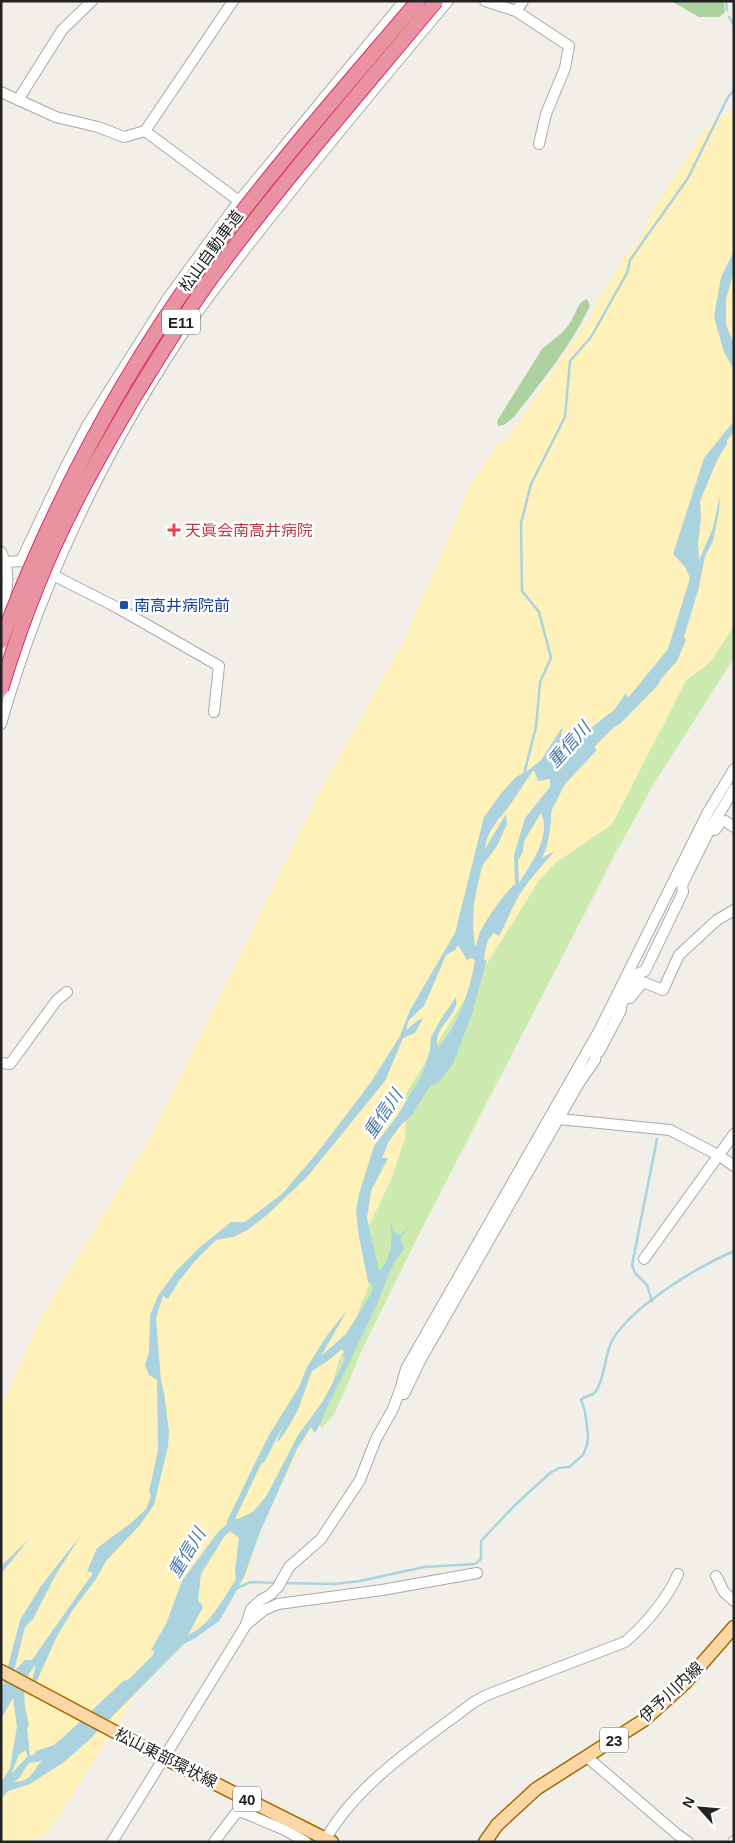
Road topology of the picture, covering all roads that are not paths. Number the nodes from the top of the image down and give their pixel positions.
1 (92, 1) edge
2 (233, 1) edge
3 (404, 1) edge
4 (418, 1) edge
5 (436, 1) edge
6 (448, 1) edge
7 (485, 1) edge
8 (523, 1) edge
9 (516, 11) junction
10 (1, 92) edge
11 (18, 100) junction
12 (145, 131) junction
13 (539, 144) dead end
14 (239, 201) junction
15 (1, 552) edge
16 (21, 561) junction
17 (6, 562) junction
18 (54, 575) junction
19 (5, 584) edge
20 (1, 611) edge
21 (1, 642) edge
22 (1, 689) edge
23 (214, 712) dead end
24 (1, 724) edge
25 (734, 769) edge
26 (734, 789) edge
27 (734, 827) edge
28 (696, 858) junction
29 (673, 880) junction
30 (734, 910) edge
31 (67, 992) dead end
32 (617, 1014) junction
33 (599, 1031) junction
34 (595, 1060) junction
35 (1, 1063) edge
36 (560, 1118) junction
37 (734, 1134) edge
38 (718, 1155) junction
39 (734, 1166) edge
40 (644, 1259) dead end
41 (393, 1408) junction
42 (477, 1573) dead end
43 (678, 1574) dead end
44 (716, 1576) dead end
45 (734, 1601) edge
46 (246, 1625) junction
47 (734, 1627) edge
48 (1, 1671) edge
49 (588, 1757) junction
50 (163, 1758) junction
51 (327, 1841) edge
52 (112, 1842) edge
53 (214, 1842) edge
54 (306, 1842) edge
55 (485, 1842) edge
56 (688, 1842) edge

1 - 11 street
2 - 12 street
3 - 14 street
4 - 21 highway, 松山自動車道 / E11, bridge
5 - 22 highway, 松山自動車道 / E11, bridge
6 - 18 street
7 - 9 street
8 - 9 street
9 - 13 street
10 - 11 street
11 - 12 street
12 - 14 street
14 - 16 street
15 - 17 street
16 - 17 street
16 - 18 street
17 - 19 street
18 - 23 street
18 - 24 street
19 - 20 street
25 - 29 street
26 - 28 street
27 - 28 street
28 - 29 street
28 - 32 street
29 - 33 street
30 - 32 street
31 - 35 street
32 - 34 street
33 - 34 street
33 - 41 street
34 - 36 street
36 - 38 street
36 - 41 street
37 - 38 street
38 - 39 street
38 - 40 street
41 - 46 street
42 - 46 street
43 - 51 street
44 - 45 street
46 - 50 street
47 - 49 main road, 伊予川内線 / 23
48 - 50 main road, 松山東部環状線 / 40
49 - 55 main road, 伊予川内線 / 23
49 - 56 street
50 - 51 main road, 松山東部環状線 / 40
50 - 52 street
53 - 54 street

